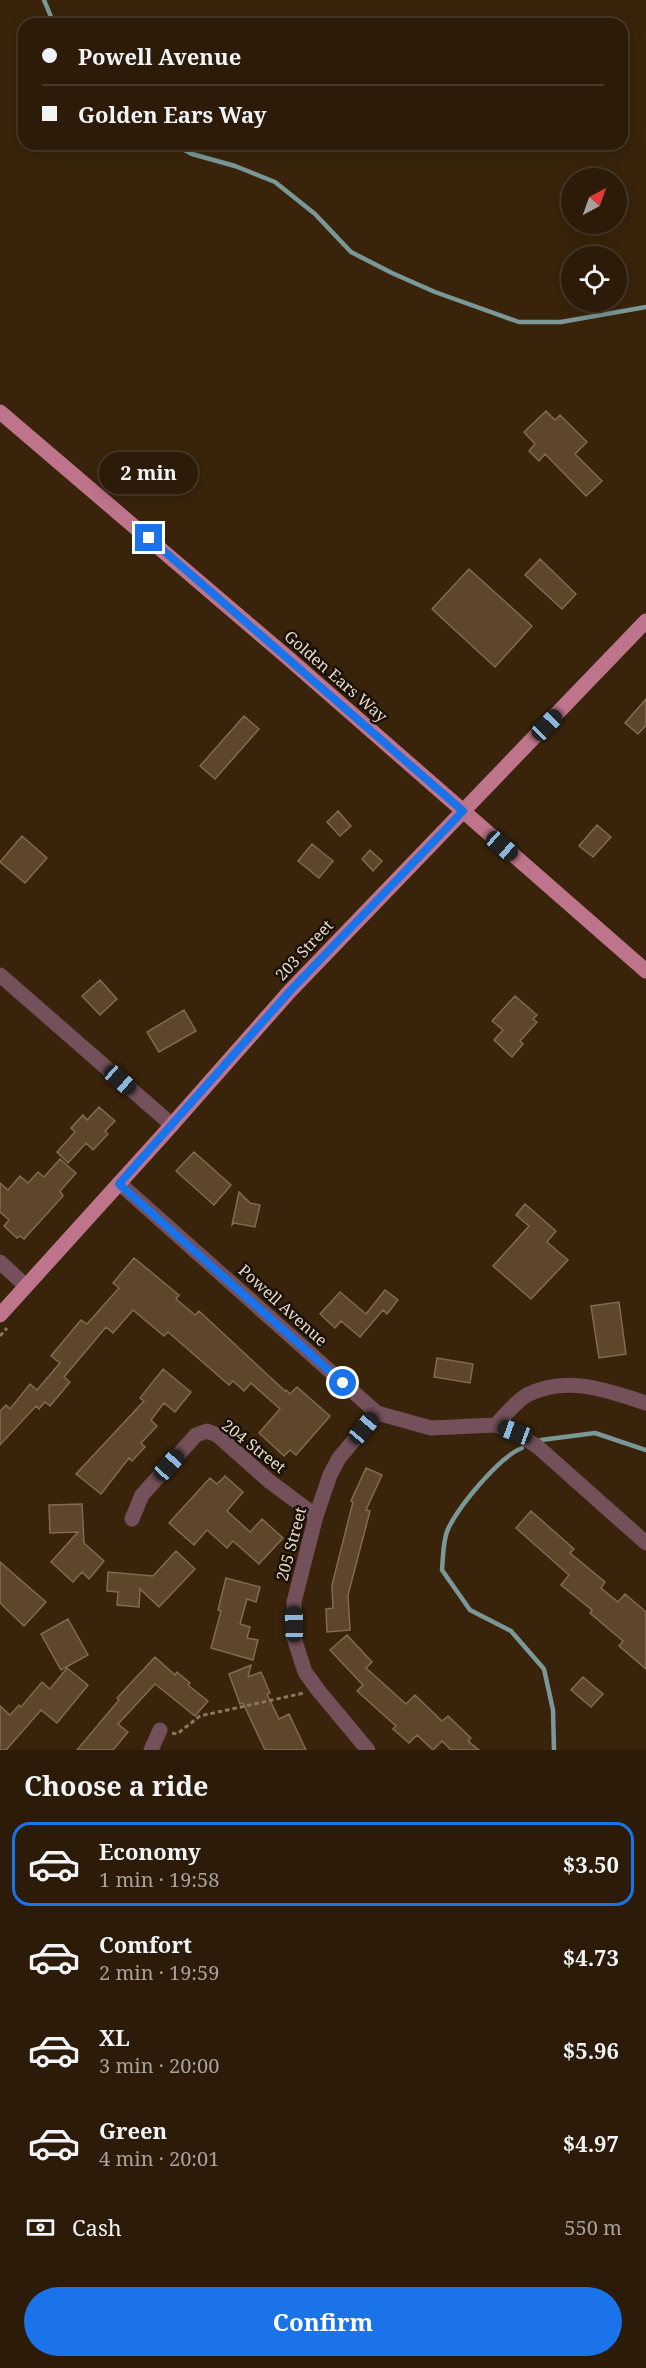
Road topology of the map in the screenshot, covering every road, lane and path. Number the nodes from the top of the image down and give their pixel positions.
1 (0, 412) edge
2 (646, 621) edge
3 (463, 811) junction
4 (646, 971) edge
5 (0, 975) edge
6 (172, 1125) junction
7 (119, 1184) junction
8 (0, 1262) edge
9 (26, 1286) junction
10 (0, 1315) edge
11 (646, 1403) edge
12 (377, 1413) junction
13 (496, 1425) junction
14 (316, 1516) junction
15 (132, 1519) dead end
16 (646, 1543) edge
17 (318, 1690) junction
18 (160, 1730) joint
19 (151, 1750) edge
20 (368, 1750) edge

1 - 3 main road, Golden Ears Way
2 - 3 main road, 203 Street
3 - 4 main road, Golden Ears Way
3 - 6 main road, 203 Street
5 - 6 street
6 - 7 main road, 203 Street
7 - 9 main road, 203 Street
7 - 12 street, Powell Avenue
8 - 9 street
9 - 10 main road, 203 Street
11 - 13 street
12 - 13 street, Powell Avenue
12 - 14 street, 205 Street
13 - 16 street, Powell Avenue
14 - 15 street, 204 Street
14 - 17 street, 205 Street
17 - 18 path
17 - 20 street, 205 Street
18 - 19 street

